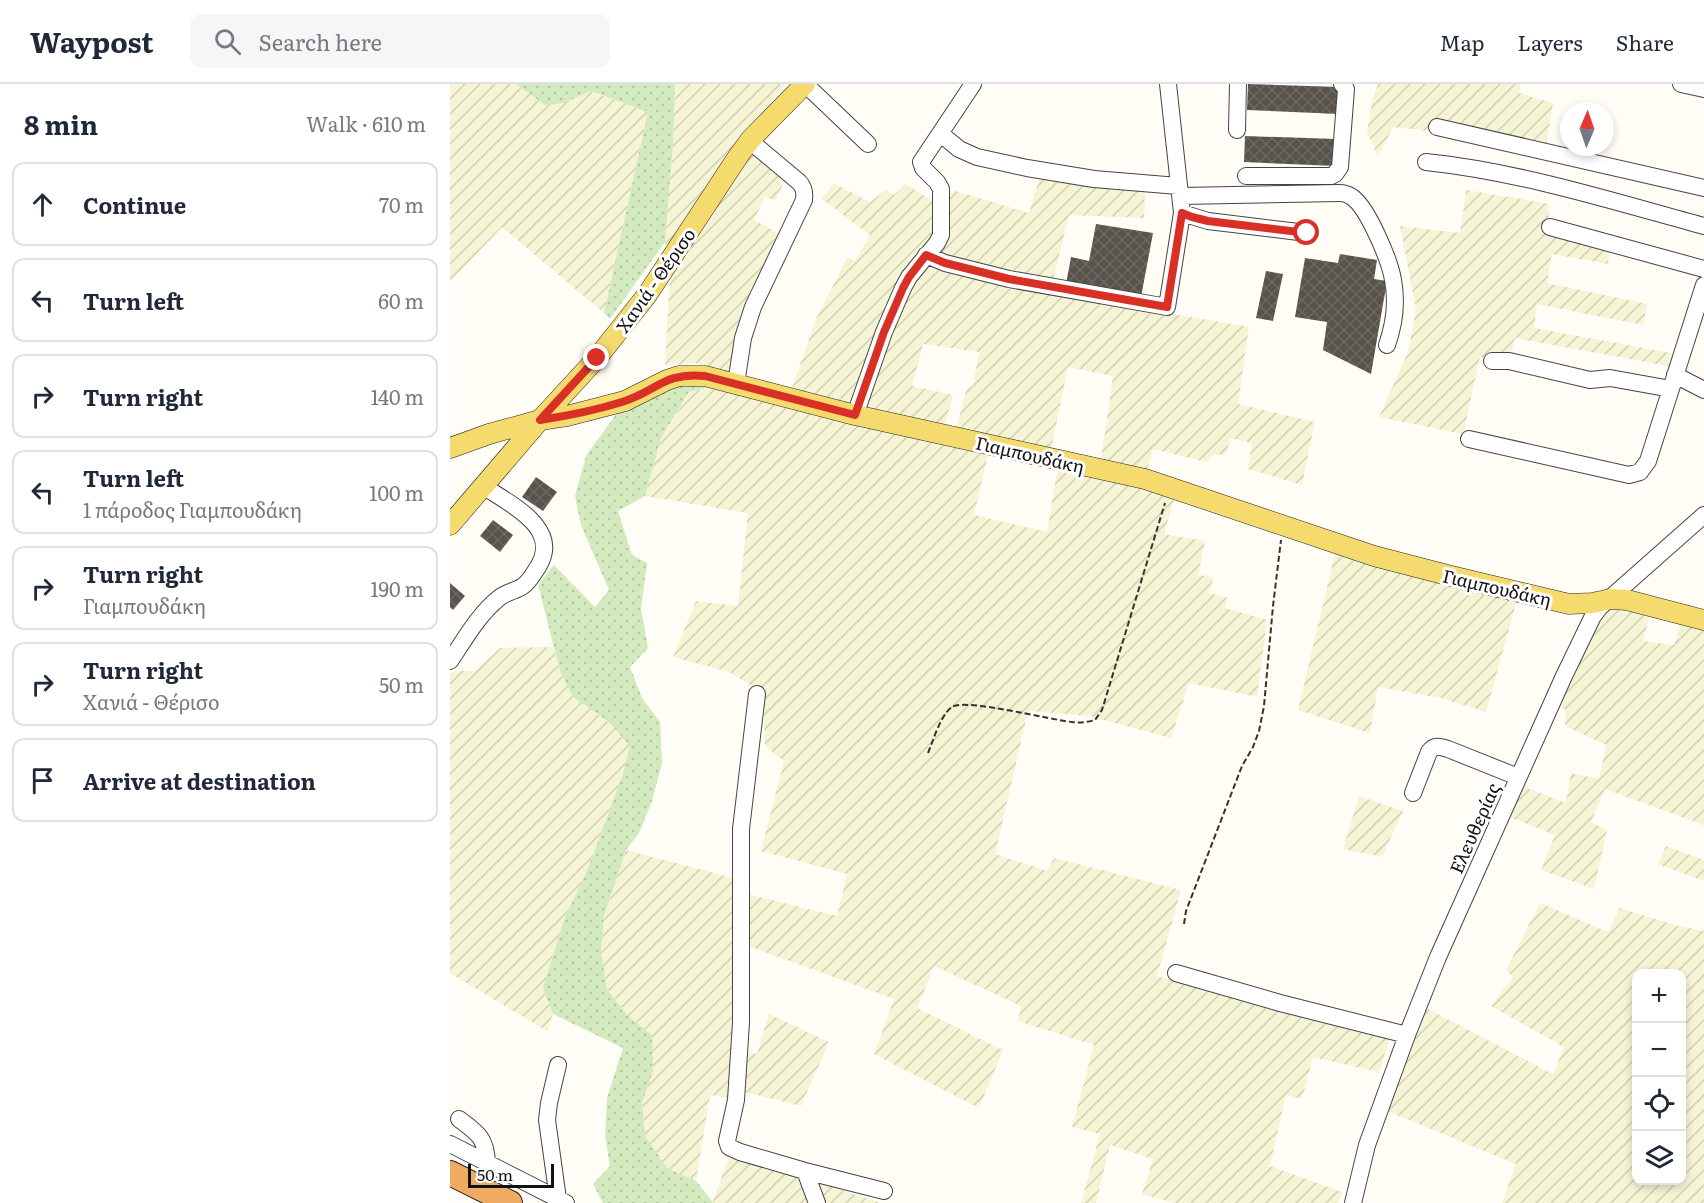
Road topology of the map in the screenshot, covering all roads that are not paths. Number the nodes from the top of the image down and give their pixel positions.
1 (805, 84) edge
2 (974, 84) edge
3 (1168, 84) edge
4 (1238, 84) edge
5 (1342, 84) edge
6 (1681, 84) edge
7 (1704, 89) edge
8 (1437, 127) dead end
9 (1237, 130) dead end
10 (941, 134) junction
11 (750, 141) junction
12 (868, 144) dead end
13 (1426, 162) dead end
14 (1246, 176) dead end
15 (1704, 188) edge
16 (1180, 198) junction
17 (1704, 226) edge
18 (1550, 227) dead end
19 (1307, 233) dead end
20 (926, 255) junction
21 (1704, 269) edge
22 (1704, 285) edge
23 (1386, 345) dead end
24 (1492, 361) dead end
25 (1673, 382) junction
26 (736, 384) junction
27 (1704, 390) edge
28 (855, 415) junction
29 (540, 420) junction
30 (1469, 439) dead end
31 (450, 448) edge
32 (483, 486) junction
33 (1704, 515) edge
34 (450, 525) edge
35 (1611, 599) junction
36 (1704, 620) edge
37 (450, 661) edge
38 (757, 694) dead end
39 (1518, 777) junction
40 (1413, 794) dead end
41 (1176, 973) dead end
42 (1407, 1035) junction
43 (558, 1065) dead end
44 (459, 1119) dead end
45 (450, 1144) edge
46 (487, 1163) junction
47 (805, 1171) junction
48 (450, 1173) edge
49 (450, 1191) edge
50 (884, 1191) dead end
51 (562, 1201) edge
52 (474, 1203) edge
53 (510, 1203) edge
54 (818, 1203) edge
55 (1353, 1203) edge

1 - 11 main road, Χανιά - Θέρισο
1 - 12 street
2 - 10 street
3 - 16 street
4 - 9 street
5 - 14 street
6 - 7 street
8 - 15 street
10 - 16 street
10 - 20 street
11 - 26 street
11 - 29 main road, Χανιά - Θέρισο
13 - 17 street
16 - 19 street
16 - 20 street
16 - 23 street
18 - 21 street
20 - 28 street
22 - 25 street
24 - 25 street
25 - 27 street
25 - 30 street
26 - 28 main road, Γιαμπουδάκη
26 - 29 main road, Γιαμπουδάκη
28 - 35 main road, Γιαμπουδάκη
29 - 31 main road, Γιαμπουδάκη
29 - 32 main road, Χανιά - Θέρισο
32 - 34 main road, Χανιά - Θέρισο
32 - 37 street
33 - 35 street, Ελευθερίας
35 - 36 main road, Γιαμπουδάκη
35 - 39 street, Ελευθερίας
38 - 47 street
39 - 40 street
39 - 42 street, Ελευθερίας
41 - 42 street
42 - 55 street, Ελευθερίας
43 - 51 street
44 - 46 street
45 - 46 street
46 - 51 street
47 - 50 street
47 - 54 street
48 - 53 highway
49 - 52 highway

